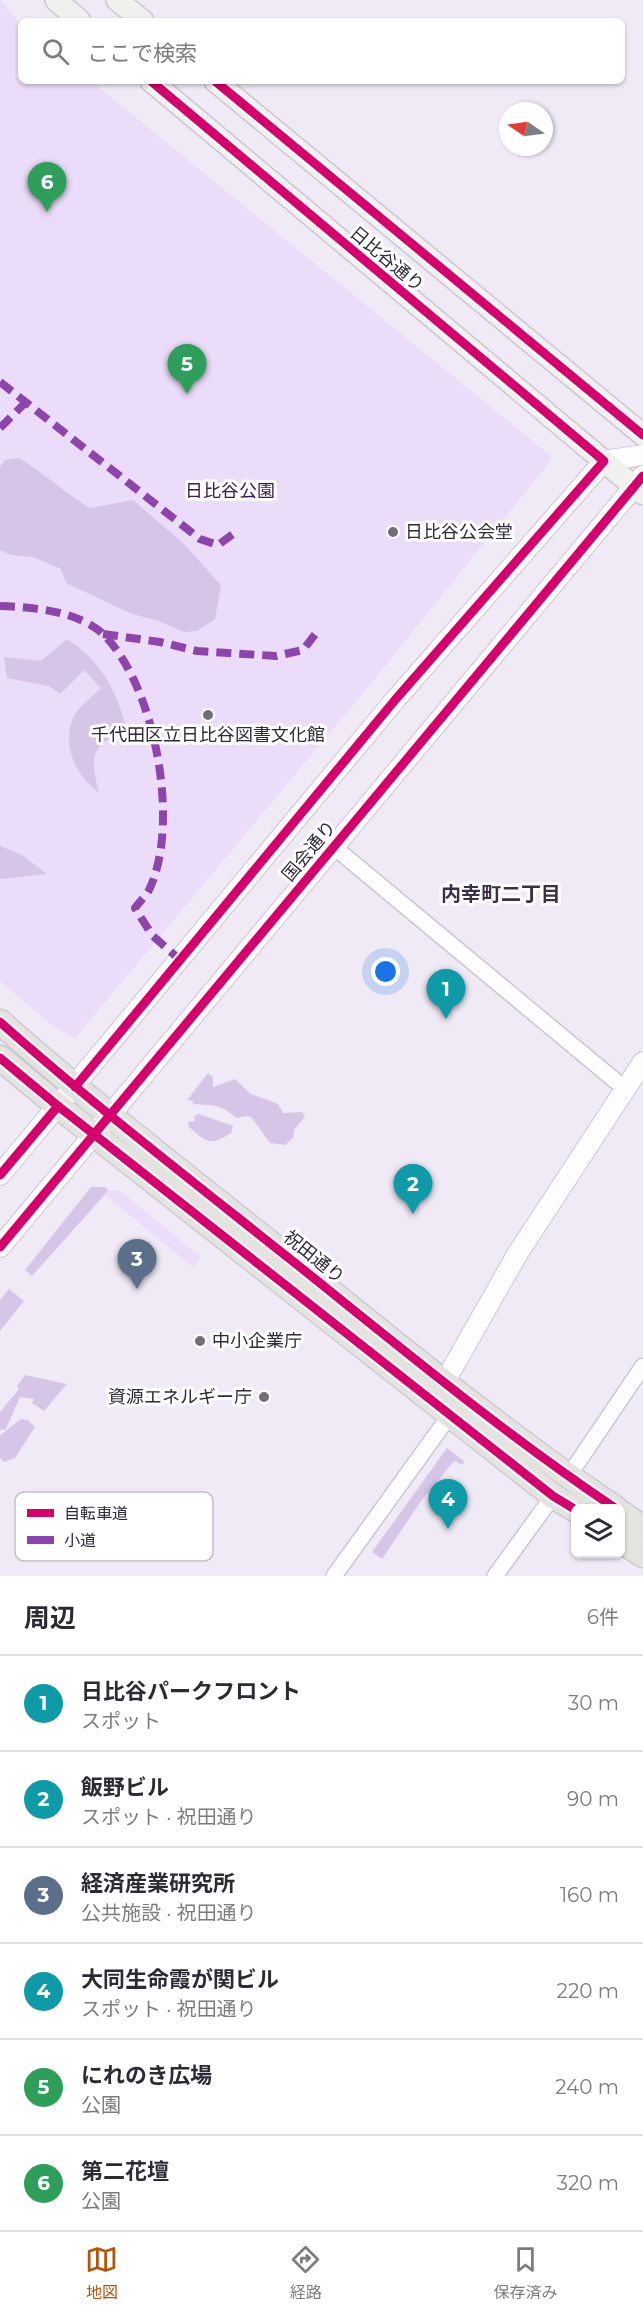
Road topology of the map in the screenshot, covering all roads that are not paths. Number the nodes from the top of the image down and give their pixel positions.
1 (56, 0) edge
2 (117, 0) edge
3 (77, 18) edge
4 (138, 18) edge
5 (155, 84) edge
6 (219, 84) edge
7 (643, 435) edge
8 (643, 455) edge
9 (604, 461) junction
10 (640, 485) edge
11 (334, 848) junction
12 (0, 1022) edge
13 (0, 1058) edge
14 (643, 1062) edge
15 (75, 1087) junction
16 (624, 1088) junction
17 (58, 1106) junction
18 (110, 1114) junction
19 (93, 1134) junction
20 (0, 1176) edge
21 (0, 1247) edge
22 (643, 1366) edge
23 (447, 1398) junction
24 (568, 1477) junction
25 (553, 1496) junction
26 (608, 1504) edge
27 (571, 1507) edge
28 (625, 1515) edge
29 (643, 1528) edge
30 (625, 1543) edge
31 (643, 1555) edge
32 (334, 1576) edge
33 (495, 1576) edge

1 - 3 main road
2 - 4 main road
5 - 9 main road, 日比谷通り
6 - 7 main road, 日比谷通り
8 - 9 street
9 - 10 main road, 日比谷通り
9 - 15 street, 国会通り
10 - 11 street, 国会通り
11 - 16 street
11 - 18 street, 国会通り
12 - 15 main road, 祝田通り
13 - 17 main road, 祝田通り
14 - 16 street
15 - 17 street, 国会通り
15 - 18 main road, 祝田通り
16 - 23 street
17 - 19 main road, 祝田通り
17 - 20 street
18 - 19 street, 国会通り
18 - 23 main road, 祝田通り
19 - 21 street, 国会通り
19 - 23 main road, 祝田通り
22 - 24 street
23 - 24 main road, 祝田通り
23 - 25 main road, 祝田通り
23 - 32 street
24 - 26 main road, 祝田通り
25 - 27 main road, 祝田通り
25 - 33 street
28 - 29 main road
30 - 31 main road

